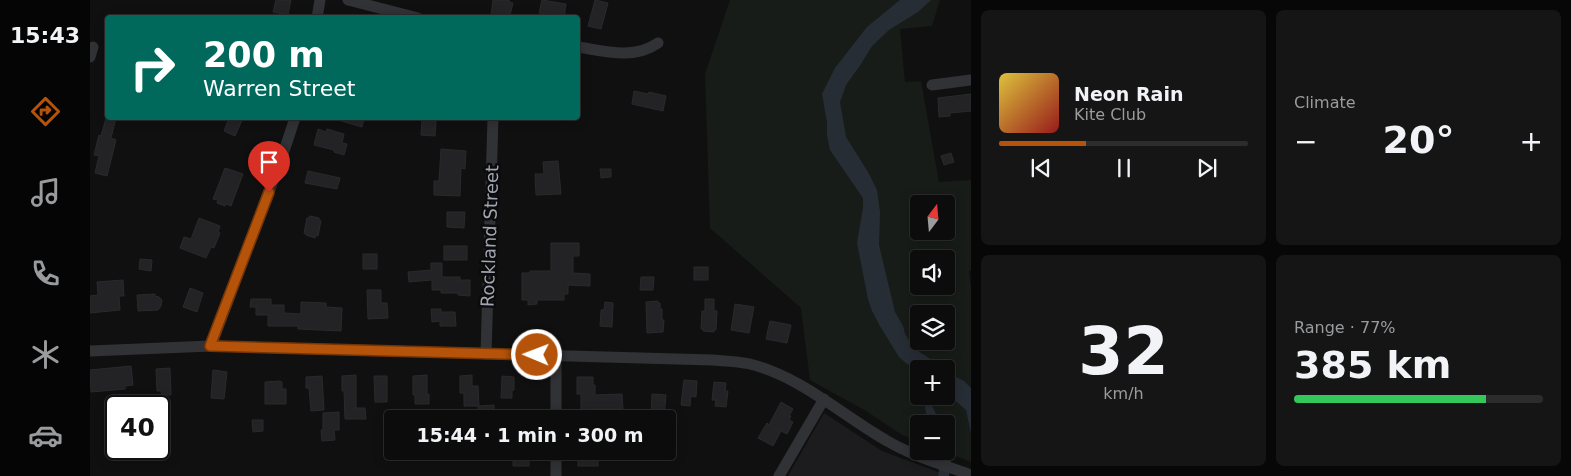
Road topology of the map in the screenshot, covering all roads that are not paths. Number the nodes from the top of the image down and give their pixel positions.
1 (320, 0) edge
2 (348, 0) edge
3 (317, 15) edge
4 (406, 15) edge
5 (658, 43) dead end
6 (580, 48) edge
7 (971, 80) edge
8 (932, 85) dead end
9 (294, 120) edge
10 (493, 120) edge
11 (210, 346) junction
12 (90, 351) edge
13 (486, 354) junction
14 (556, 356) junction
15 (824, 399) junction
16 (556, 410) edge
17 (556, 460) edge
18 (971, 475) edge
19 (556, 476) edge
20 (779, 476) edge

1 - 3 street
2 - 4 street
5 - 6 street
7 - 8 street
9 - 11 street
10 - 13 street, Rockland Street
11 - 12 street
11 - 13 street
13 - 14 street
14 - 15 street
14 - 16 street
15 - 18 street
15 - 20 street
17 - 19 street

